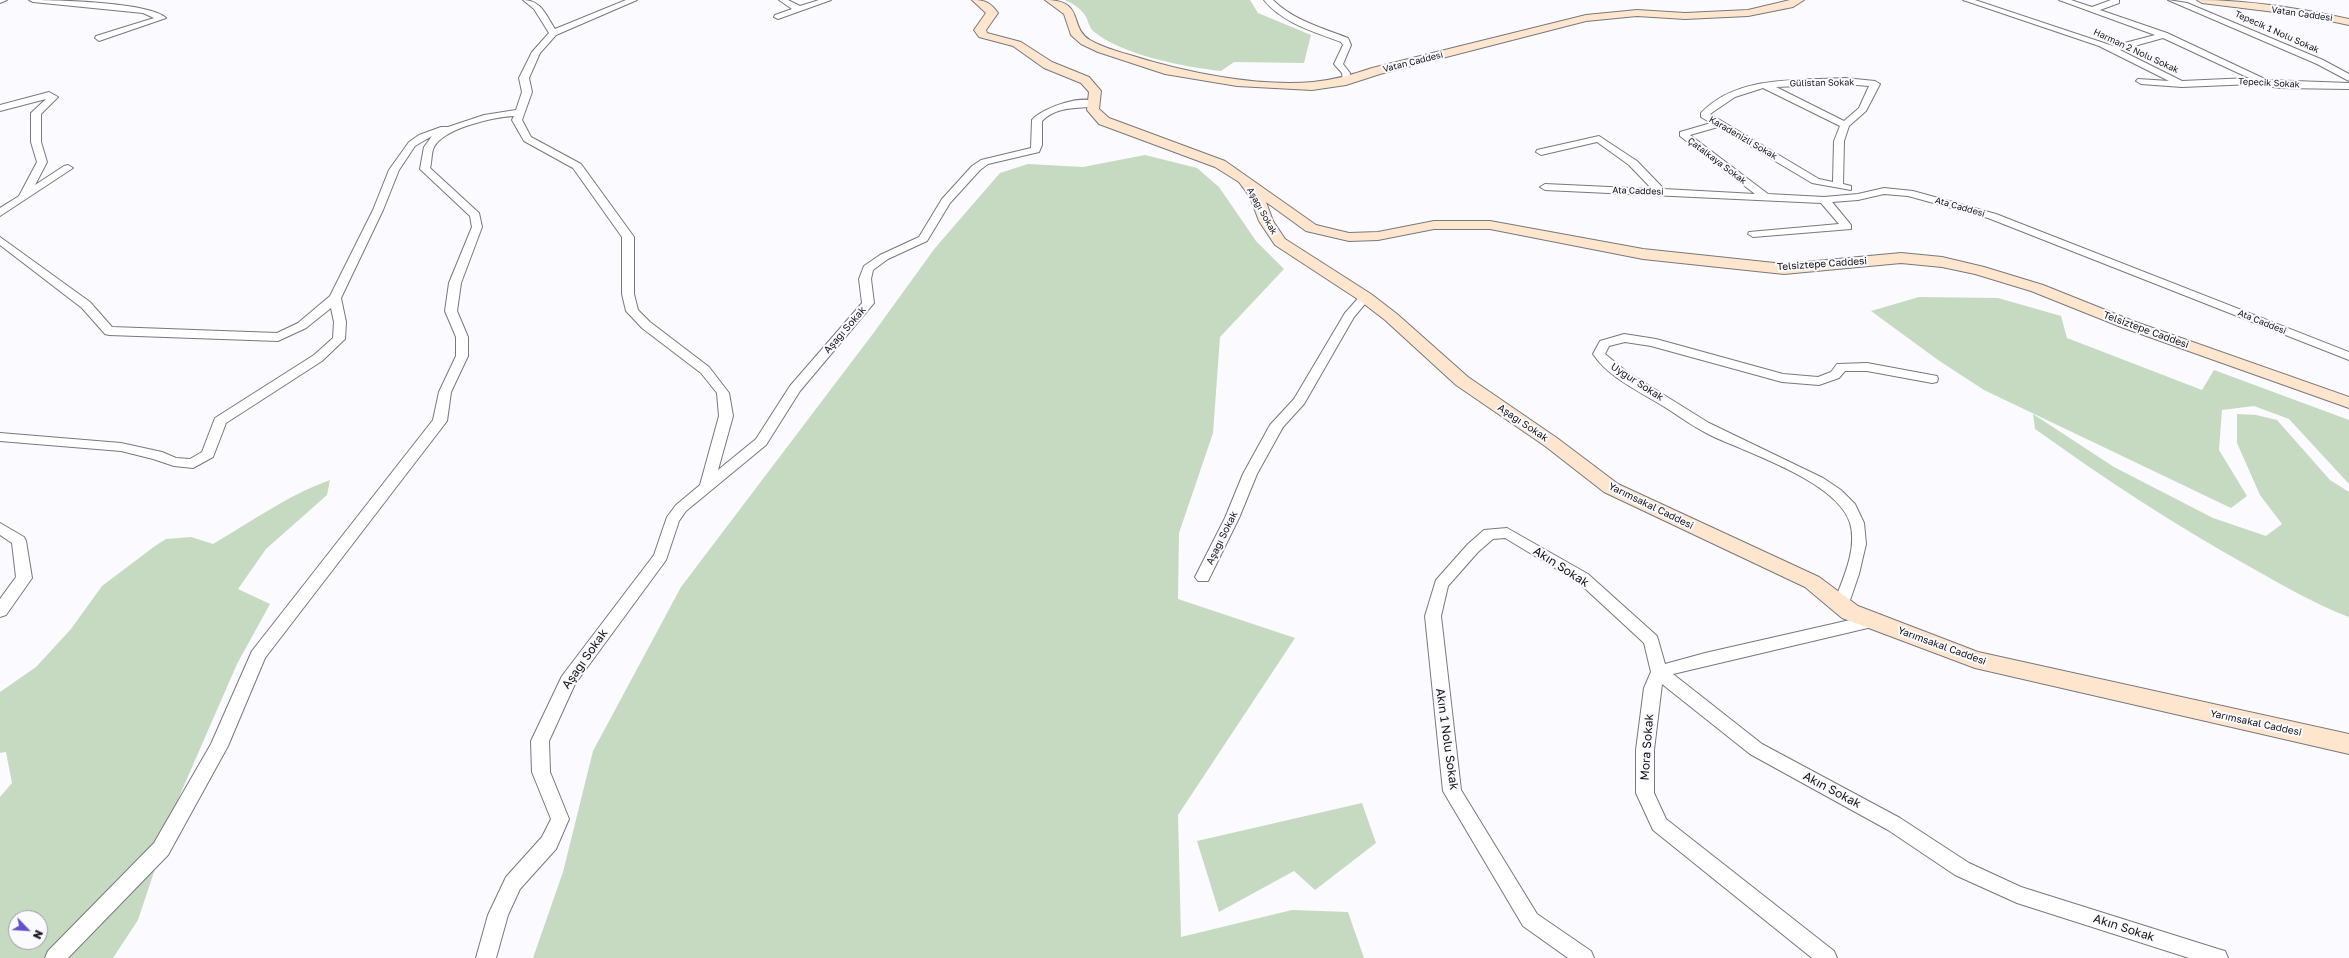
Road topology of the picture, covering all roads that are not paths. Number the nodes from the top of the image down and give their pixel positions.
1 (33, 0) edge
2 (527, 0) edge
3 (633, 0) edge
4 (783, 0) edge
5 (827, 0) edge
6 (977, 0) edge
7 (1050, 0) edge
8 (1268, 0) edge
9 (1799, 0) edge
10 (1967, 0) edge
11 (2063, 0) edge
12 (2172, 0) edge
13 (2202, 0) edge
14 (2114, 1) edge
15 (2218, 1) edge
16 (2125, 5) dead end
17 (2254, 7) junction
18 (802, 9) junction
19 (2093, 10) junction
20 (778, 17) dead end
21 (2349, 18) edge
22 (2146, 22) dead end
23 (2349, 22) edge
24 (553, 33) junction
25 (2164, 34) junction
26 (99, 38) dead end
27 (2112, 49) junction
28 (2349, 78) edge
29 (1346, 81) junction
30 (2141, 82) dead end
31 (2264, 82) junction
32 (2182, 84) junction
33 (1764, 86) junction
34 (2349, 86) edge
35 (1093, 104) junction
36 (0, 108) edge
37 (518, 113) junction
38 (1720, 124) junction
39 (1845, 125) junction
40 (458, 126) junction
41 (1540, 152) dead end
42 (68, 168) dead end
43 (1244, 179) junction
44 (1838, 186) junction
45 (1545, 187) dead end
46 (1660, 192) junction
47 (1873, 194) junction
48 (1763, 195) junction
49 (24, 196) junction
50 (1824, 200) junction
51 (0, 213) edge
52 (1752, 234) dead end
53 (0, 240) edge
54 (1366, 297) junction
55 (335, 298) junction
56 (2349, 356) edge
57 (1932, 379) dead end
58 (2349, 403) edge
59 (0, 437) edge
60 (1570, 456) joint
61 (708, 484) junction
62 (0, 528) edge
63 (1507, 534) joint
64 (1203, 577) dead end
65 (1841, 605) junction
66 (0, 611) edge
67 (1872, 621) junction
68 (1660, 672) junction
69 (2349, 744) edge
70 (55, 958) edge
71 (486, 958) edge
72 (1584, 958) edge
73 (1827, 958) edge
74 (2218, 958) edge

1 - 26 street
2 - 24 street
3 - 24 street
4 - 18 street
5 - 18 street
6 - 35 street, Aşağı Sokak
7 - 29 street, Vatan Caddesi
8 - 29 street
9 - 29 street, Vatan Caddesi
10 - 27 street, Harman 2 Nolu Sokak
11 - 19 street
12 - 28 street, Tepecik 1 Nolu Sokak
13 - 15 street, Vatan Caddesi
14 - 16 street
14 - 19 street
15 - 17 street, Vatan Caddesi
17 - 21 street, Vatan Caddesi
17 - 23 street, Vatan Caddesi
18 - 20 street
19 - 25 street
22 - 25 street
24 - 37 street
25 - 27 street
25 - 31 street
27 - 32 street, Harman 2 Nolu Sokak
30 - 32 street, Tepecik Sokak
31 - 32 street, Tepecik Sokak
31 - 34 street, Tepecik Sokak
33 - 38 street, Karadenizli Sokak
33 - 39 street
33 - 39 street, Gülistan Sokak
35 - 43 street, Aşağı Sokak
35 - 61 street, Aşağı Sokak
36 - 49 street
37 - 40 street
37 - 61 street
38 - 44 street, Karadenizli Sokak
38 - 48 street, Çatalkaya Sokak
39 - 44 street
40 - 55 street
40 - 70 street
41 - 46 street
42 - 49 street
43 - 54 street, Aşağı Sokak
43 - 58 street, Telsiztepe Caddesi
44 - 47 street
45 - 46 street, Ata Caddesi
46 - 48 street, Ata Caddesi
47 - 50 street, Ata Caddesi
47 - 56 street, Ata Caddesi
48 - 50 street, Ata Caddesi
49 - 51 street
50 - 52 street
53 - 55 street
54 - 60 street, Aşağı Sokak
54 - 64 street, Aşağı Sokak
55 - 59 street
57 - 65 street, Uygur Sokak
60 - 65 street, Yarımsakal Caddesi
61 - 71 street, Aşağı Sokak
62 - 66 street
63 - 68 street, Akın Sokak
63 - 72 street, Akın 1 Nolu Sokak
65 - 67 street, Yarımsakal Caddesi
67 - 68 street
67 - 69 street, Yarımsakal Caddesi
68 - 73 street, Mora Sokak
68 - 74 street, Akın Sokak

